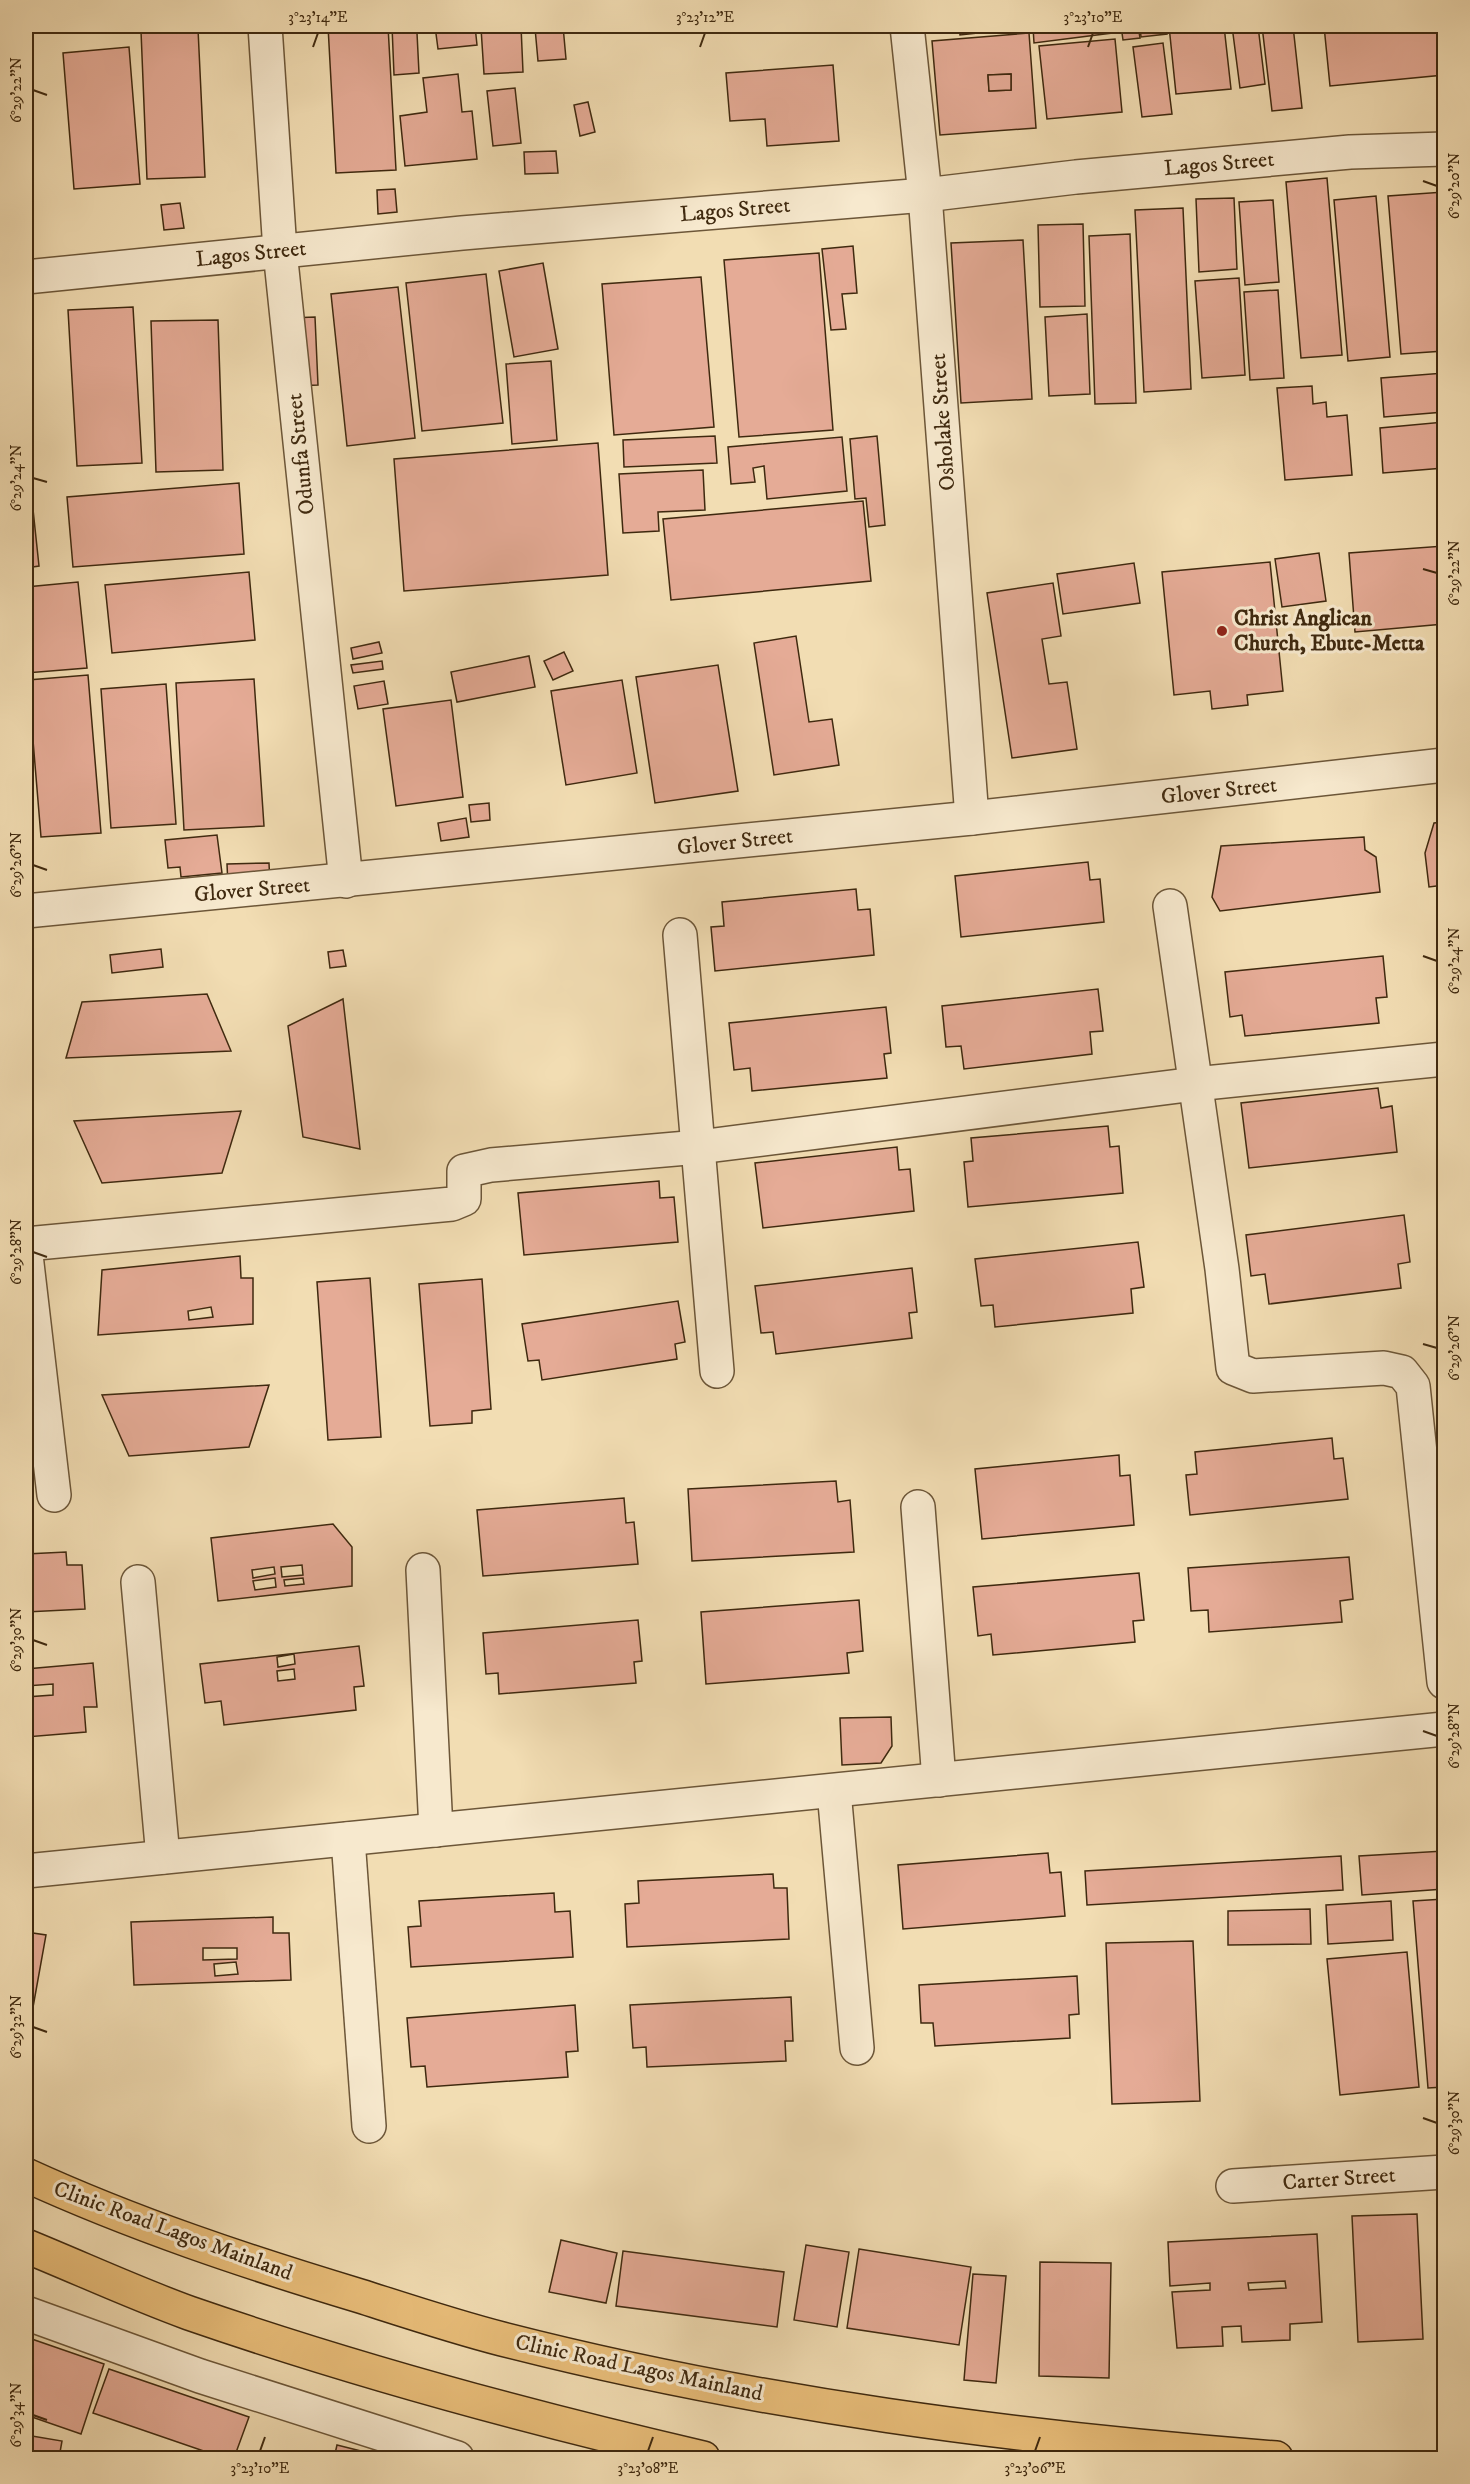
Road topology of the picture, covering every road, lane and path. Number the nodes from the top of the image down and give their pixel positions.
1 (265, 26) edge
2 (907, 26) edge
3 (1444, 149) edge
4 (925, 195) junction
5 (280, 251) junction
6 (26, 277) edge
7 (1444, 765) edge
8 (972, 818) junction
9 (346, 881) junction
10 (1170, 906) dead end
11 (26, 911) edge
12 (680, 935) dead end
13 (1444, 1059) edge
14 (1195, 1084) junction
15 (699, 1148) junction
16 (26, 1244) edge
17 (26, 1254) edge
18 (717, 1371) dead end
19 (54, 1495) dead end
20 (918, 1507) dead end
21 (423, 1570) dead end
22 (138, 1582) dead end
23 (1444, 1682) edge
24 (1444, 1729) edge
25 (939, 1780) junction
26 (834, 1791) junction
27 (436, 1830) junction
28 (348, 1839) junction
29 (163, 1857) junction
30 (26, 1871) edge
31 (856, 2048) dead end
32 (369, 2126) dead end
33 (1444, 2172) edge
34 (26, 2175) edge
35 (1233, 2186) dead end
36 (26, 2246) edge
37 (26, 2313) edge
38 (457, 2458) edge
39 (703, 2458) edge
40 (1276, 2458) edge

1 - 5 street, Odunfa Street
2 - 4 street, Osholake Street
3 - 4 street, Lagos Street
4 - 5 street, Lagos Street
4 - 8 street, Osholake Street
5 - 6 street, Lagos Street
5 - 9 street, Odunfa Street
7 - 8 street, Glover Street
8 - 9 street, Glover Street
9 - 11 street, Glover Street
10 - 14 street
12 - 15 street
13 - 14 street
14 - 15 street
14 - 23 street
15 - 16 street
15 - 18 street
17 - 19 street
20 - 25 street
21 - 27 street
22 - 29 street
24 - 25 street
25 - 26 street
26 - 27 street
26 - 31 street
27 - 28 street
28 - 29 street
28 - 32 street
29 - 30 street
33 - 35 street, Carter Street
34 - 40 main road, Clinic Road Lagos Mainland
36 - 39 main road
37 - 38 street

